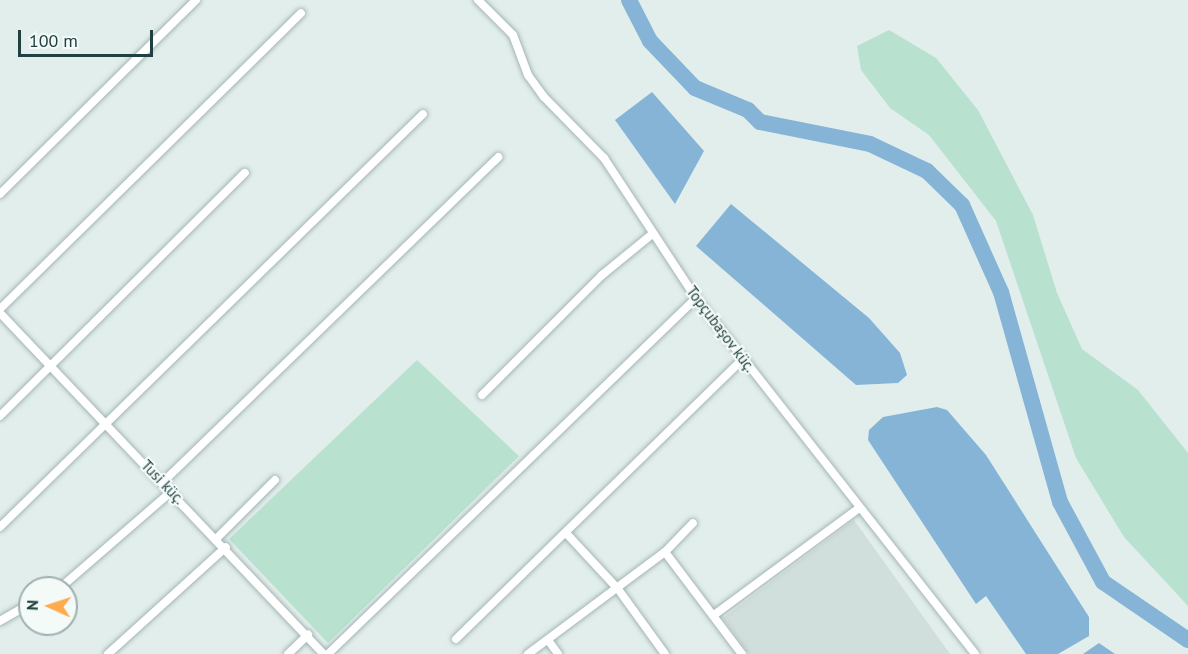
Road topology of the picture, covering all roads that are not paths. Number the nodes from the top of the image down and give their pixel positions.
1 (196, 0) edge
2 (478, 0) edge
3 (301, 13) dead end
4 (423, 114) dead end
5 (498, 157) dead end
6 (244, 173) dead end
7 (0, 194) edge
8 (651, 235) junction
9 (696, 298) junction
10 (0, 309) edge
11 (0, 313) edge
12 (743, 359) junction
13 (51, 365) junction
14 (482, 395) dead end
15 (0, 416) edge
16 (107, 424) junction
17 (275, 480) dead end
18 (163, 482) junction
19 (172, 491) junction
20 (860, 508) junction
21 (693, 523) dead end
22 (0, 527) edge
23 (566, 533) junction
24 (217, 538) junction
25 (226, 547) junction
26 (664, 552) junction
27 (74, 576) edge
28 (618, 589) junction
29 (18, 611) edge
30 (714, 615) junction
31 (0, 621) edge
32 (308, 635) junction
33 (456, 639) dead end
34 (548, 640) junction
35 (108, 654) edge
36 (288, 654) edge
37 (326, 654) edge
38 (528, 654) edge
39 (558, 654) edge
40 (665, 654) edge
41 (742, 654) edge
42 (975, 654) edge

1 - 7 street
2 - 8 street, Topçubaşov küç.
3 - 10 street
4 - 16 street
5 - 18 street
6 - 13 street
8 - 9 street, Topçubaşov küç.
8 - 14 street
9 - 12 street, Topçubaşov küç.
9 - 37 street
11 - 13 street, Tusi küç.
12 - 20 street, Topçubaşov küç.
12 - 23 street
13 - 15 street
13 - 16 street, Tusi küç.
16 - 18 street, Tusi küç.
16 - 22 street
17 - 24 street
18 - 19 street, Tusi küç.
19 - 24 street, Tusi küç.
19 - 27 street
20 - 30 street
20 - 42 street, Topçubaşov küç.
21 - 26 street
23 - 28 street
23 - 33 street
24 - 25 street, Tusi küç.
25 - 32 street, Tusi küç.
25 - 35 street
26 - 28 street
26 - 30 street
28 - 34 street
28 - 40 street
29 - 31 street
30 - 41 street
32 - 36 street
32 - 37 street, Tusi küç.
34 - 38 street
34 - 39 street

